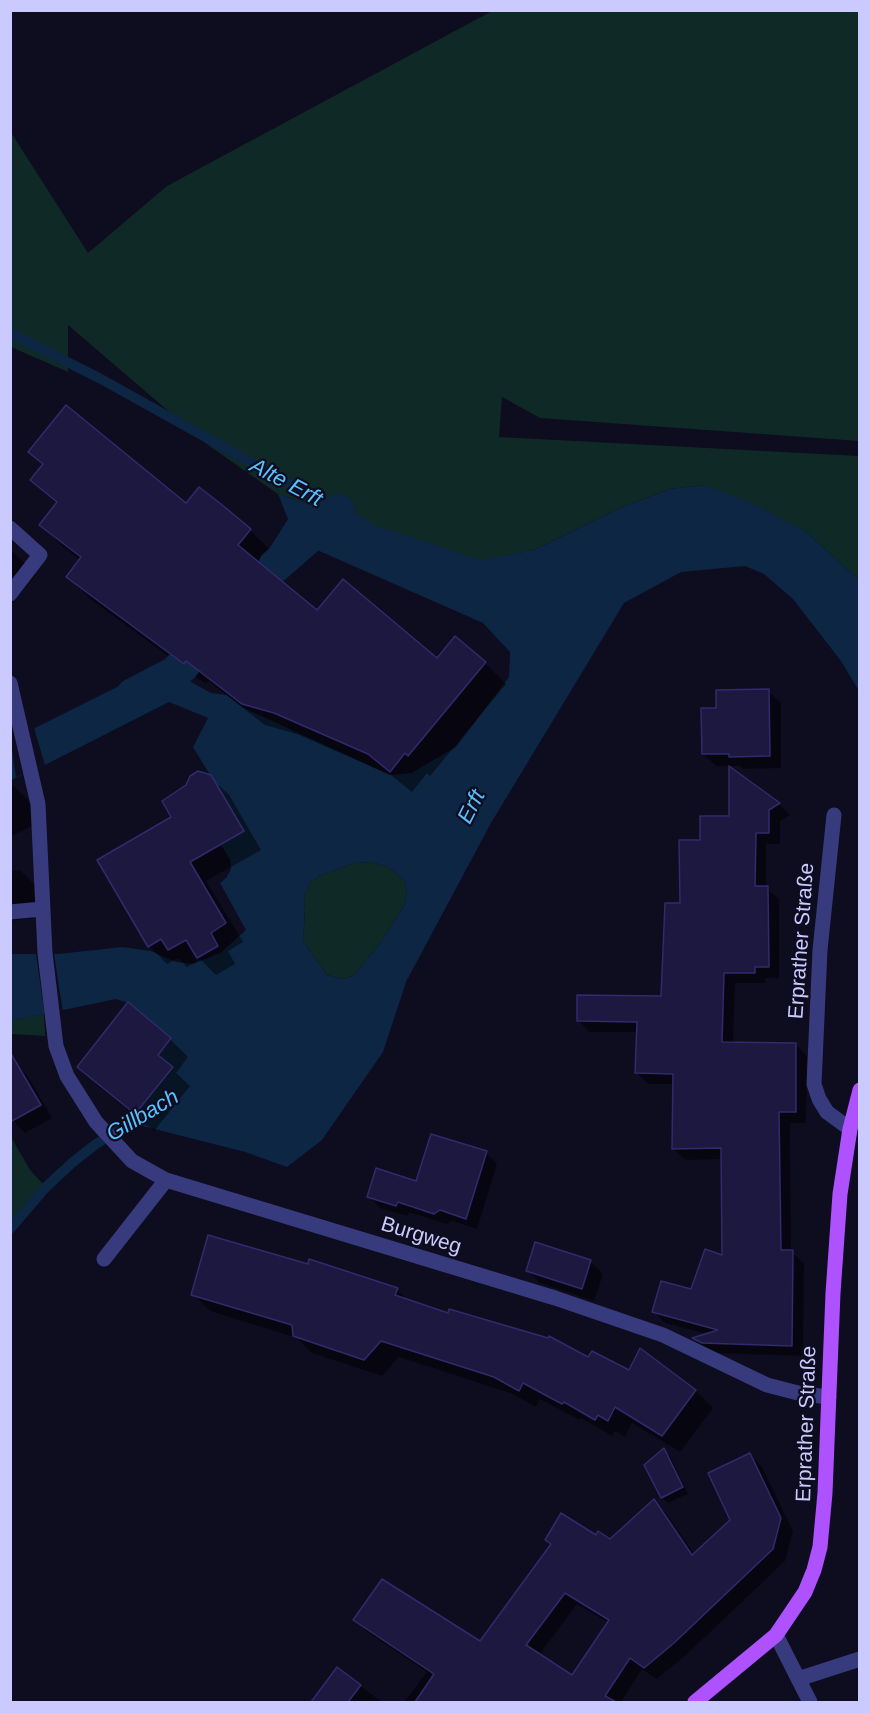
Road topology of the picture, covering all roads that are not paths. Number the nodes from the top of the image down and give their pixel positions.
1 (10, 528) edge
2 (10, 594) edge
3 (10, 683) edge
4 (834, 814) dead end
5 (42, 909) junction
6 (10, 912) edge
7 (860, 1090) edge
8 (850, 1129) junction
9 (166, 1180) junction
10 (104, 1258) dead end
11 (829, 1397) junction
12 (776, 1635) junction
13 (860, 1659) edge
14 (798, 1678) junction
15 (695, 1702) edge
16 (810, 1702) edge

1 - 2 street
3 - 5 street, Burgweg
4 - 8 street, Erprather Straße
5 - 6 street
5 - 9 street, Burgweg
7 - 8 main road, Erprather Straße
8 - 11 main road, Erprather Straße
9 - 10 street
9 - 11 street, Burgweg
11 - 12 main road, Erprather Straße
12 - 14 street
12 - 15 main road, Erprather Straße
13 - 14 street
14 - 16 street

